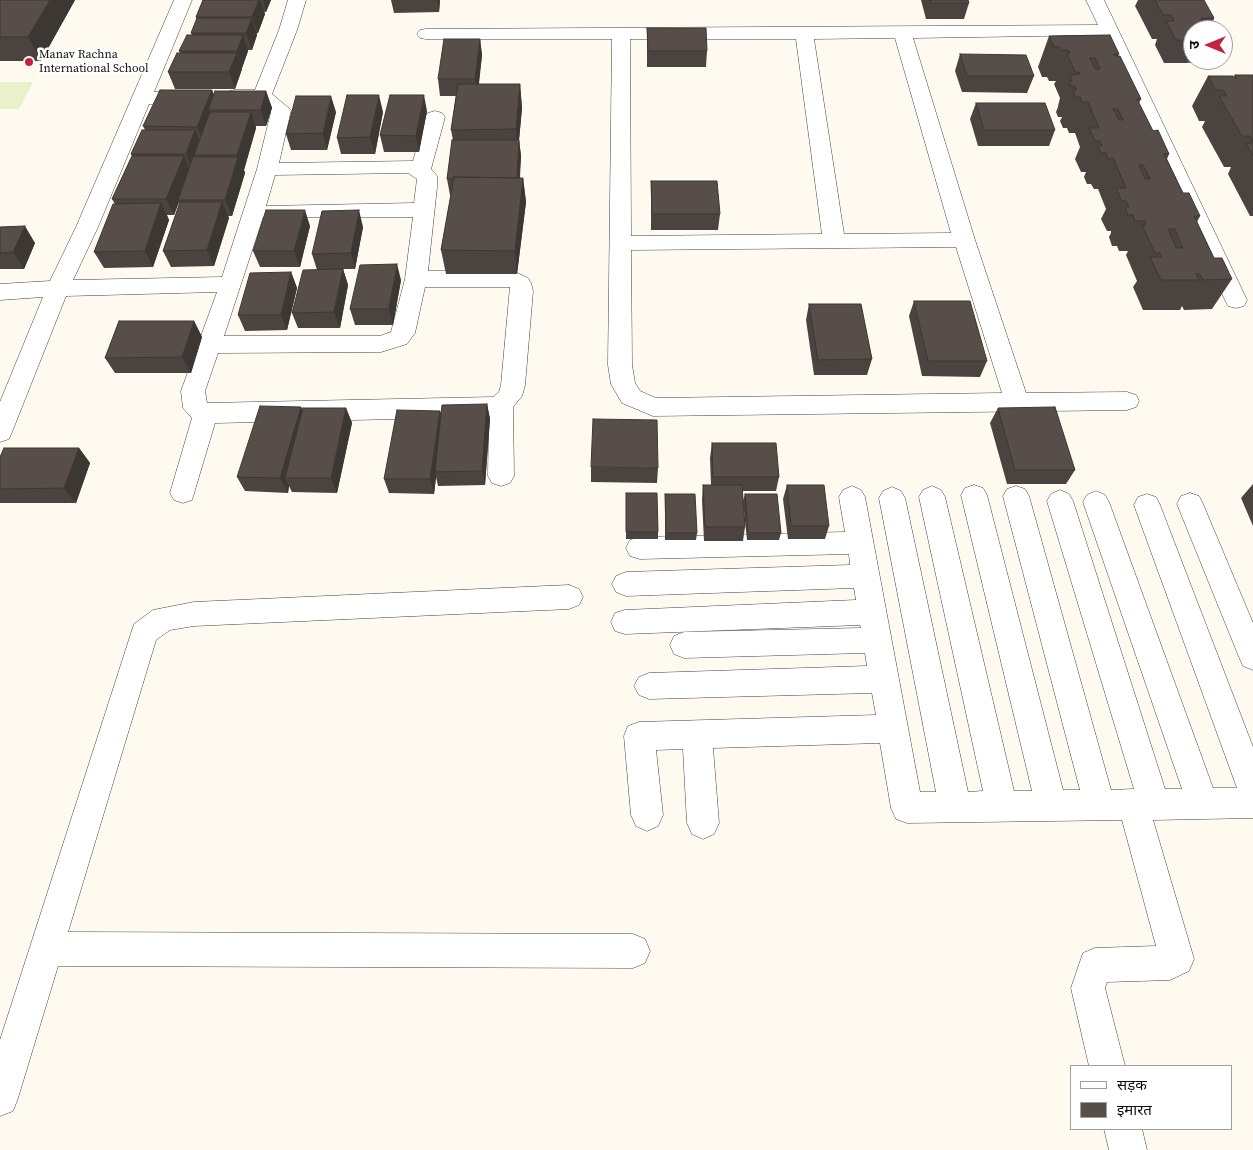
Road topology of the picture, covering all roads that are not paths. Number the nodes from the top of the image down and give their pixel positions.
1 (183, 0) edge
2 (297, 0) edge
3 (1095, 0) edge
4 (1109, 30) junction
5 (621, 33) junction
6 (902, 33) junction
7 (426, 34) dead end
8 (804, 34) junction
9 (262, 96) junction
10 (142, 98) junction
11 (435, 117) dead end
12 (267, 169) junction
13 (420, 171) junction
14 (424, 210) junction
15 (254, 212) junction
16 (964, 240) junction
17 (834, 242) junction
18 (619, 244) junction
19 (416, 279) junction
20 (231, 284) junction
21 (58, 288) junction
22 (0, 292) edge
23 (1236, 300) dead end
24 (210, 345) junction
25 (1127, 401) dead end
26 (1017, 402) junction
27 (501, 404) junction
28 (205, 414) junction
29 (0, 432) edge
30 (501, 476) dead end
31 (183, 493) dead end
32 (974, 495) dead end
33 (1016, 496) dead end
34 (852, 497) dead end
35 (932, 497) dead end
36 (892, 498) dead end
37 (1060, 501) dead end
38 (1096, 502) dead end
39 (1190, 504) dead end
40 (1147, 505) dead end
41 (860, 543) junction
42 (640, 548) dead end
43 (866, 576) junction
44 (626, 584) dead end
45 (569, 597) dead end
46 (625, 622) dead end
47 (875, 626) junction
48 (684, 645) dead end
49 (1253, 657) edge
50 (884, 679) junction
51 (649, 686) dead end
52 (893, 729) junction
53 (696, 735) junction
54 (1253, 788) edge
55 (1253, 803) edge
56 (1129, 804) junction
57 (1203, 804) junction
58 (1051, 805) junction
59 (955, 806) junction
60 (1002, 806) junction
61 (647, 814) dead end
62 (703, 823) dead end
63 (47, 948) junction
64 (633, 950) dead end
65 (1107, 1065) edge
66 (0, 1098) edge
67 (1123, 1130) edge
68 (1128, 1150) edge

1 - 10 street
2 - 9 street
3 - 4 street
4 - 6 street
4 - 23 street
5 - 7 street
5 - 8 street
5 - 18 street
6 - 8 street
6 - 16 street
8 - 17 street
9 - 10 street
9 - 12 street
10 - 21 street
11 - 13 street
12 - 13 street
12 - 15 street
13 - 14 street
14 - 15 street
14 - 19 street
15 - 20 street
16 - 17 street
16 - 26 street
17 - 18 street
18 - 26 street
19 - 24 street
19 - 27 street
20 - 21 street
20 - 24 street
21 - 22 street
21 - 29 street
24 - 28 street
25 - 26 street
27 - 28 street
27 - 30 street
28 - 31 street
32 - 58 street
33 - 56 street
34 - 41 street
35 - 60 street
36 - 59 street
37 - 56 street
38 - 57 street
39 - 49 street
40 - 54 street
41 - 42 street
41 - 43 street
43 - 44 street
43 - 47 street
45 - 63 street
46 - 47 street
47 - 48 street
47 - 50 street
50 - 51 street
50 - 52 street
52 - 53 street
52 - 59 street
53 - 61 street
53 - 62 street
55 - 57 street
56 - 57 street
56 - 58 street
56 - 65 street
58 - 60 street
59 - 60 street
63 - 64 street
63 - 66 street
67 - 68 street

